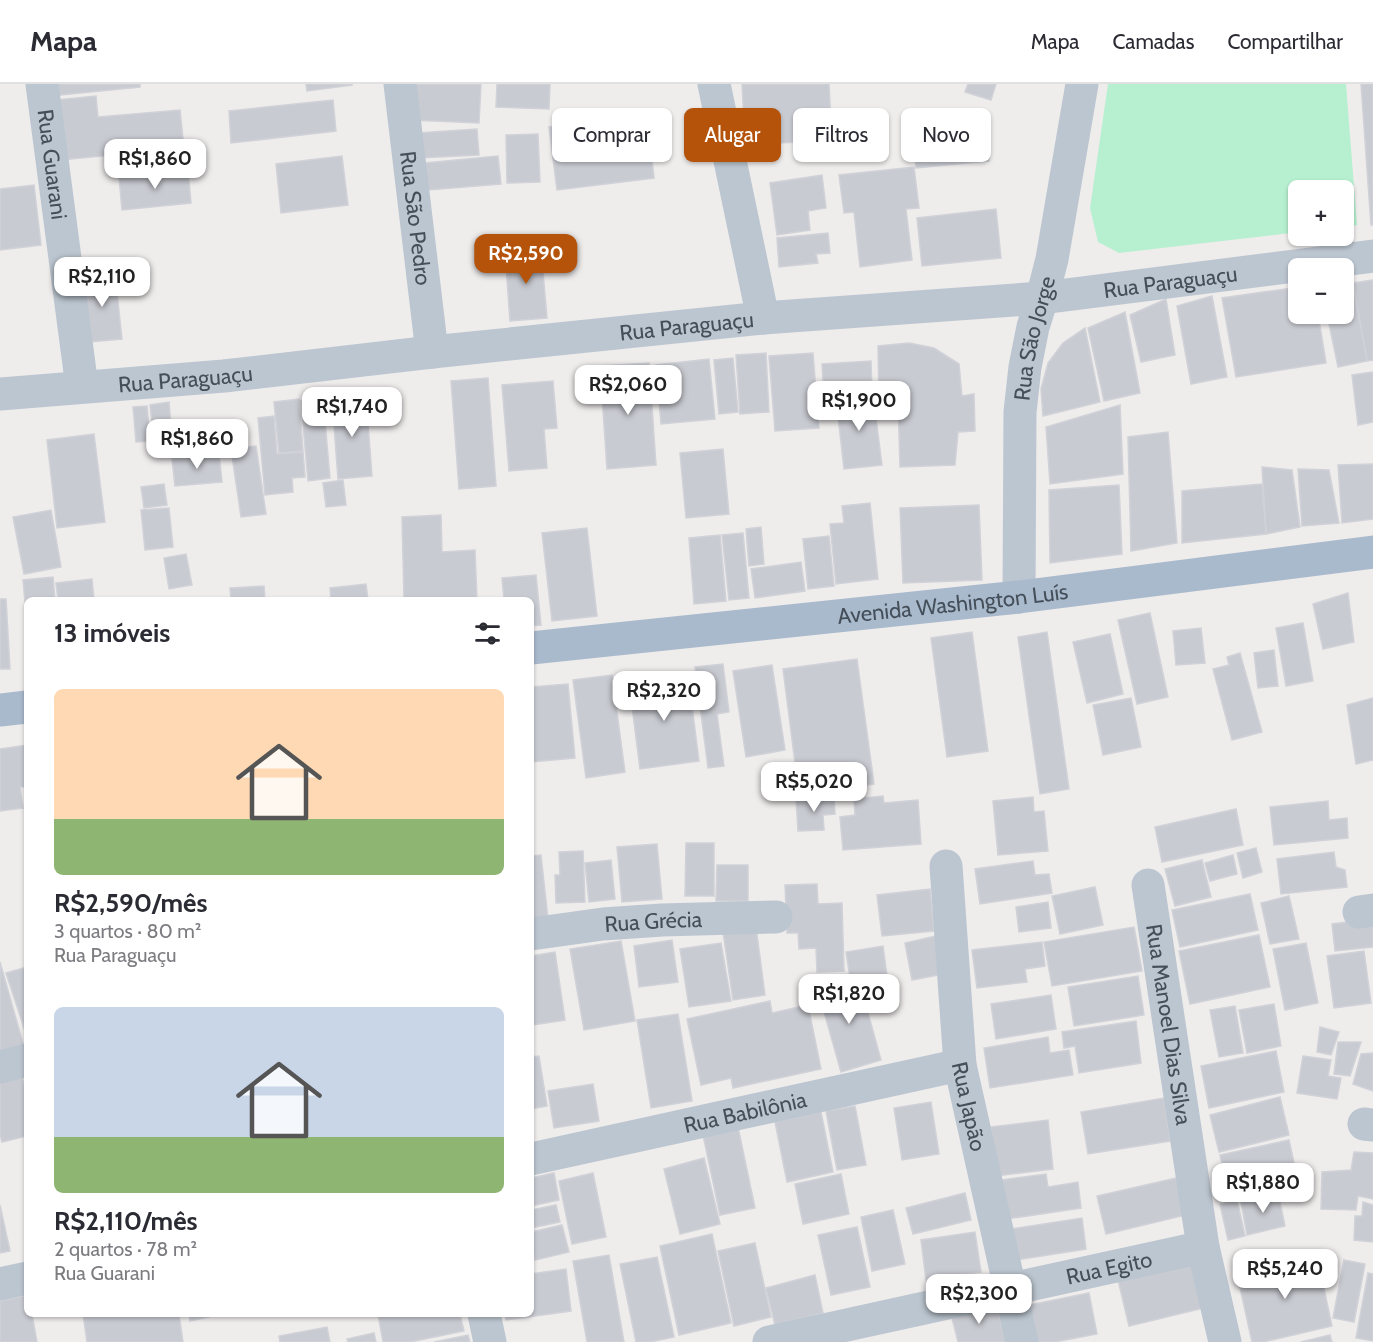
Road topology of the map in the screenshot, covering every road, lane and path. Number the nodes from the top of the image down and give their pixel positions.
1 (42, 84) edge
2 (400, 84) edge
3 (714, 84) edge
4 (1082, 84) edge
5 (1373, 256) edge
6 (1042, 298) junction
7 (763, 318) junction
8 (432, 352) junction
9 (82, 387) junction
10 (0, 394) edge
11 (1373, 552) edge
12 (1019, 597) junction
13 (534, 648) edge
14 (24, 706) edge
15 (0, 710) edge
16 (946, 866) dead end
17 (1148, 885) dead end
18 (776, 917) dead end
19 (534, 934) edge
20 (24, 1061) edge
21 (960, 1065) junction
22 (0, 1067) edge
23 (534, 1159) edge
24 (1203, 1247) junction
25 (24, 1279) edge
26 (0, 1284) edge
27 (1011, 1289) junction
28 (485, 1317) edge
29 (490, 1342) edge
30 (769, 1342) edge
31 (1022, 1342) edge
32 (1225, 1342) edge

1 - 9 street, Rua Guarani
2 - 8 street, Rua São Pedro
3 - 7 street
4 - 6 street, Rua São Jorge
5 - 6 street, Rua Paraguaçu
6 - 7 street, Rua Paraguaçu
6 - 12 street, Rua São Jorge
7 - 8 street, Rua Paraguaçu
8 - 9 street, Rua Paraguaçu
9 - 10 street, Rua Paraguaçu
11 - 12 main road, Avenida Washington Luís
12 - 13 main road, Avenida Washington Luís
14 - 15 main road
16 - 21 street, Rua Japão
17 - 24 street, Rua Manoel Dias Silva
18 - 19 street, Rua Grécia
20 - 22 street
21 - 23 street, Rua Babilônia
21 - 27 street, Rua Japão
24 - 27 street, Rua Egito
24 - 32 street, Rua Manoel Dias Silva
25 - 26 street
27 - 30 street, Rua Egito
27 - 31 street, Rua Japão
28 - 29 street

